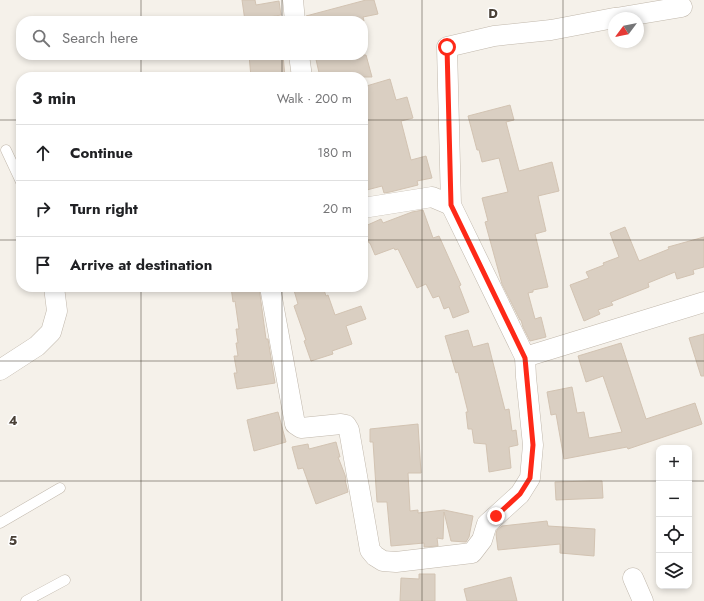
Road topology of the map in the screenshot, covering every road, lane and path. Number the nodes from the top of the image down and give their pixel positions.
1 (292, 0) edge
2 (682, 7) dead end
3 (644, 13) edge
4 (294, 16) edge
5 (608, 19) edge
6 (300, 60) edge
7 (301, 72) edge
8 (6, 150) dead end
9 (16, 171) edge
10 (451, 205) junction
11 (368, 207) edge
12 (55, 292) edge
13 (271, 292) edge
14 (704, 302) edge
15 (525, 358) junction
16 (0, 370) edge
17 (60, 488) dead end
18 (0, 523) edge
19 (633, 578) dead end
20 (66, 580) dead end
21 (26, 601) edge
22 (642, 601) edge

1 - 4 street
2 - 3 street
5 - 10 street
6 - 7 street
8 - 9 lane
10 - 11 street
10 - 15 street
12 - 16 street
13 - 15 street
14 - 15 street
17 - 18 lane
19 - 22 street
20 - 21 lane

